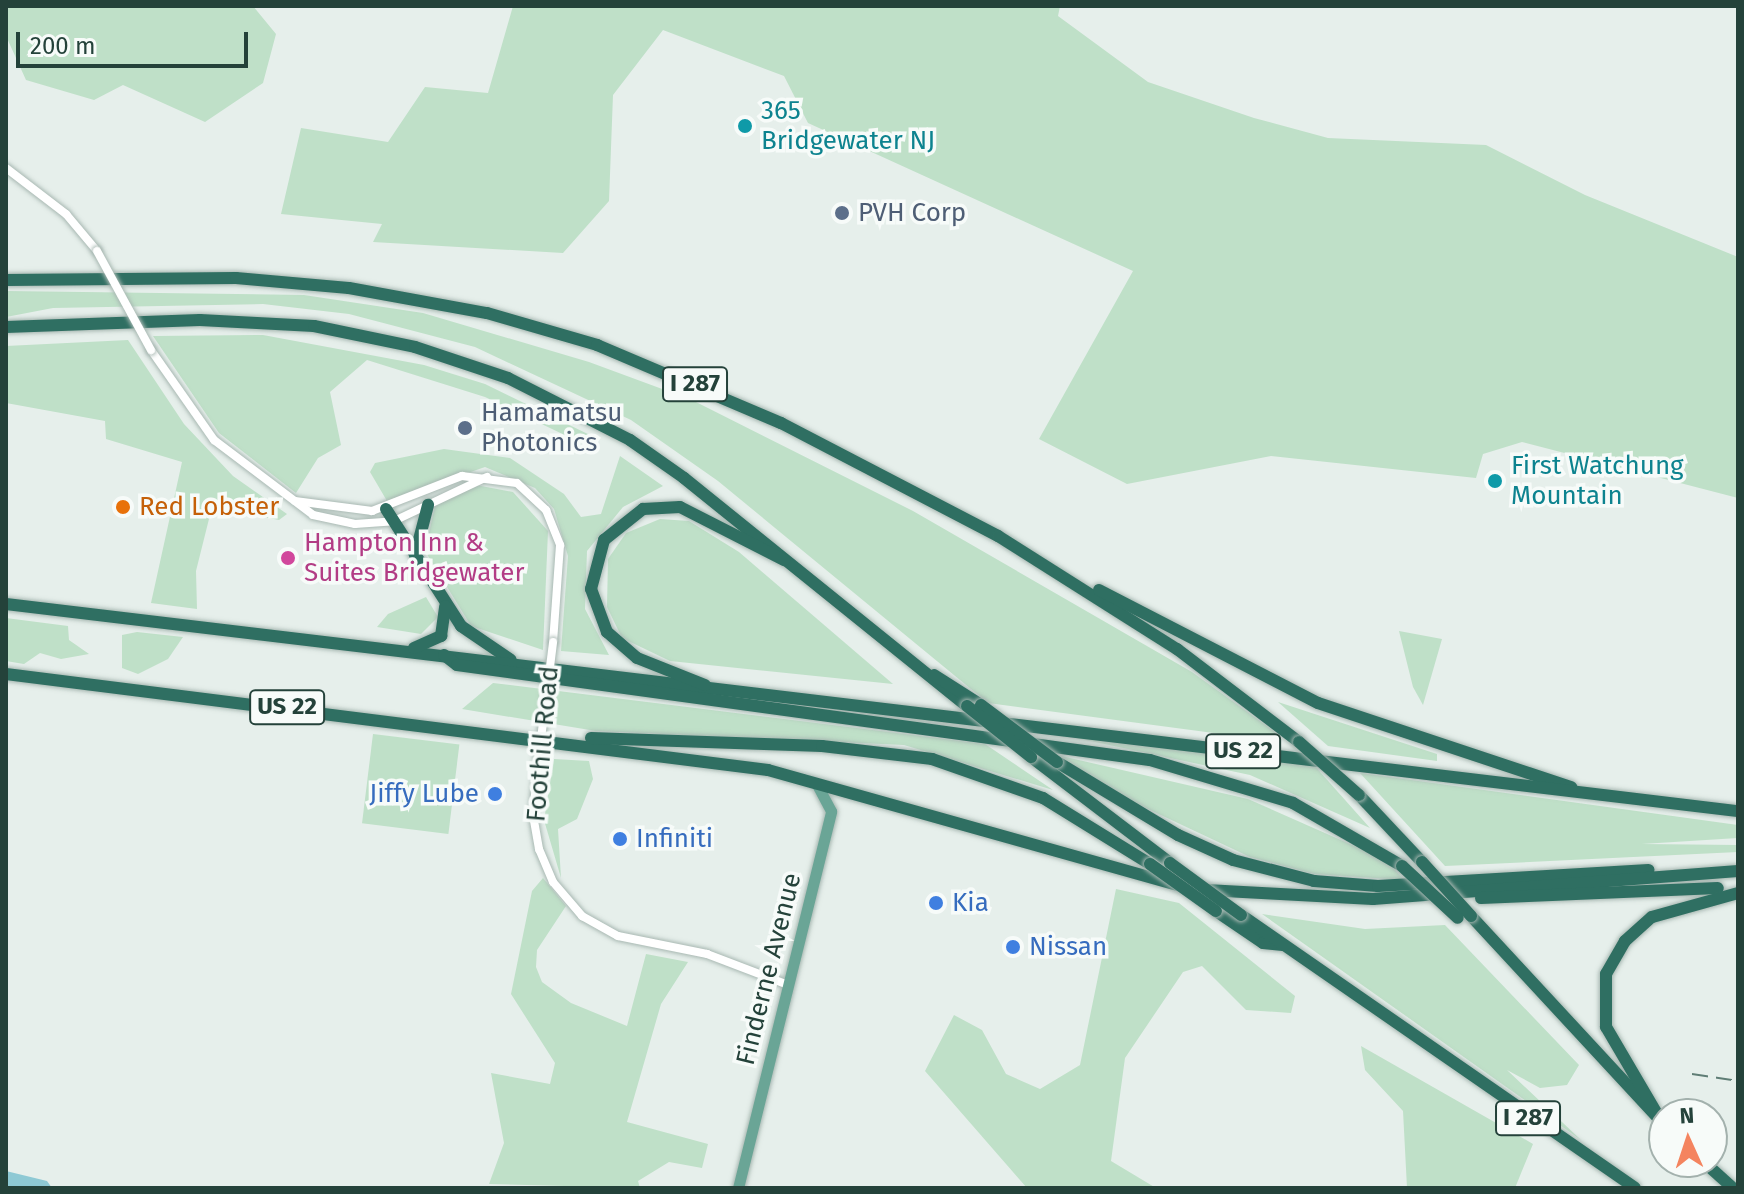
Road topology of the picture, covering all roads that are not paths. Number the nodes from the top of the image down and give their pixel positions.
1 (6, 168) edge
2 (6, 280) edge
3 (6, 327) edge
4 (487, 477) junction
5 (294, 501) junction
6 (428, 505) junction
7 (386, 509) junction
8 (394, 521) junction
9 (415, 555) junction
10 (787, 561) junction
11 (1053, 568) junction
12 (444, 603) junction
13 (6, 604) edge
14 (400, 650) junction
15 (444, 655) junction
16 (518, 664) junction
17 (6, 674) edge
18 (707, 686) junction
19 (974, 706) junction
20 (568, 740) junction
21 (799, 776) junction
22 (1578, 791) junction
23 (861, 793) junction
24 (831, 811) junction
25 (1738, 811) edge
26 (1738, 871) edge
27 (1707, 874) junction
28 (1738, 887) edge
29 (1467, 892) junction
30 (1738, 893) edge
31 (1464, 917) junction
32 (1284, 945) junction
33 (788, 985) junction
34 (1648, 1098) edge
35 (1648, 1107) edge
36 (738, 1188) edge
37 (1635, 1188) edge

1 - 5 street, Foothill Road, bridge
2 - 11 highway, I 287
3 - 10 highway, I 287
4 - 6 street, Foothill Road
4 - 7 street, Foothill Road
4 - 33 street, Foothill Road, bridge
5 - 7 street, Foothill Road
5 - 8 street, Foothill Road
6 - 8 street, Foothill Road
6 - 9 highway
7 - 8 highway
8 - 9 highway
9 - 12 highway
10 - 18 highway
10 - 19 highway, I 287
11 - 22 highway
11 - 31 highway, I 287, bridge
12 - 14 highway
12 - 16 highway
13 - 14 highway, US 22
14 - 15 highway, US 22
15 - 16 highway, US 22
15 - 31 highway, bridge
16 - 18 highway, US 22
17 - 20 highway, US 22
18 - 22 highway, US 22
19 - 27 highway, bridge
19 - 32 highway, I 287, bridge
20 - 21 highway, US 22
20 - 32 highway, bridge
21 - 23 highway, US 22
21 - 24 main road
22 - 25 highway, US 22
23 - 24 main road
23 - 29 highway, US 22
24 - 33 main road, Finderne Avenue
26 - 27 highway, US 22
27 - 29 highway, US 22
28 - 29 highway
30 - 34 highway
31 - 35 highway, I 287
32 - 37 highway, I 287
33 - 36 main road, Finderne Avenue

